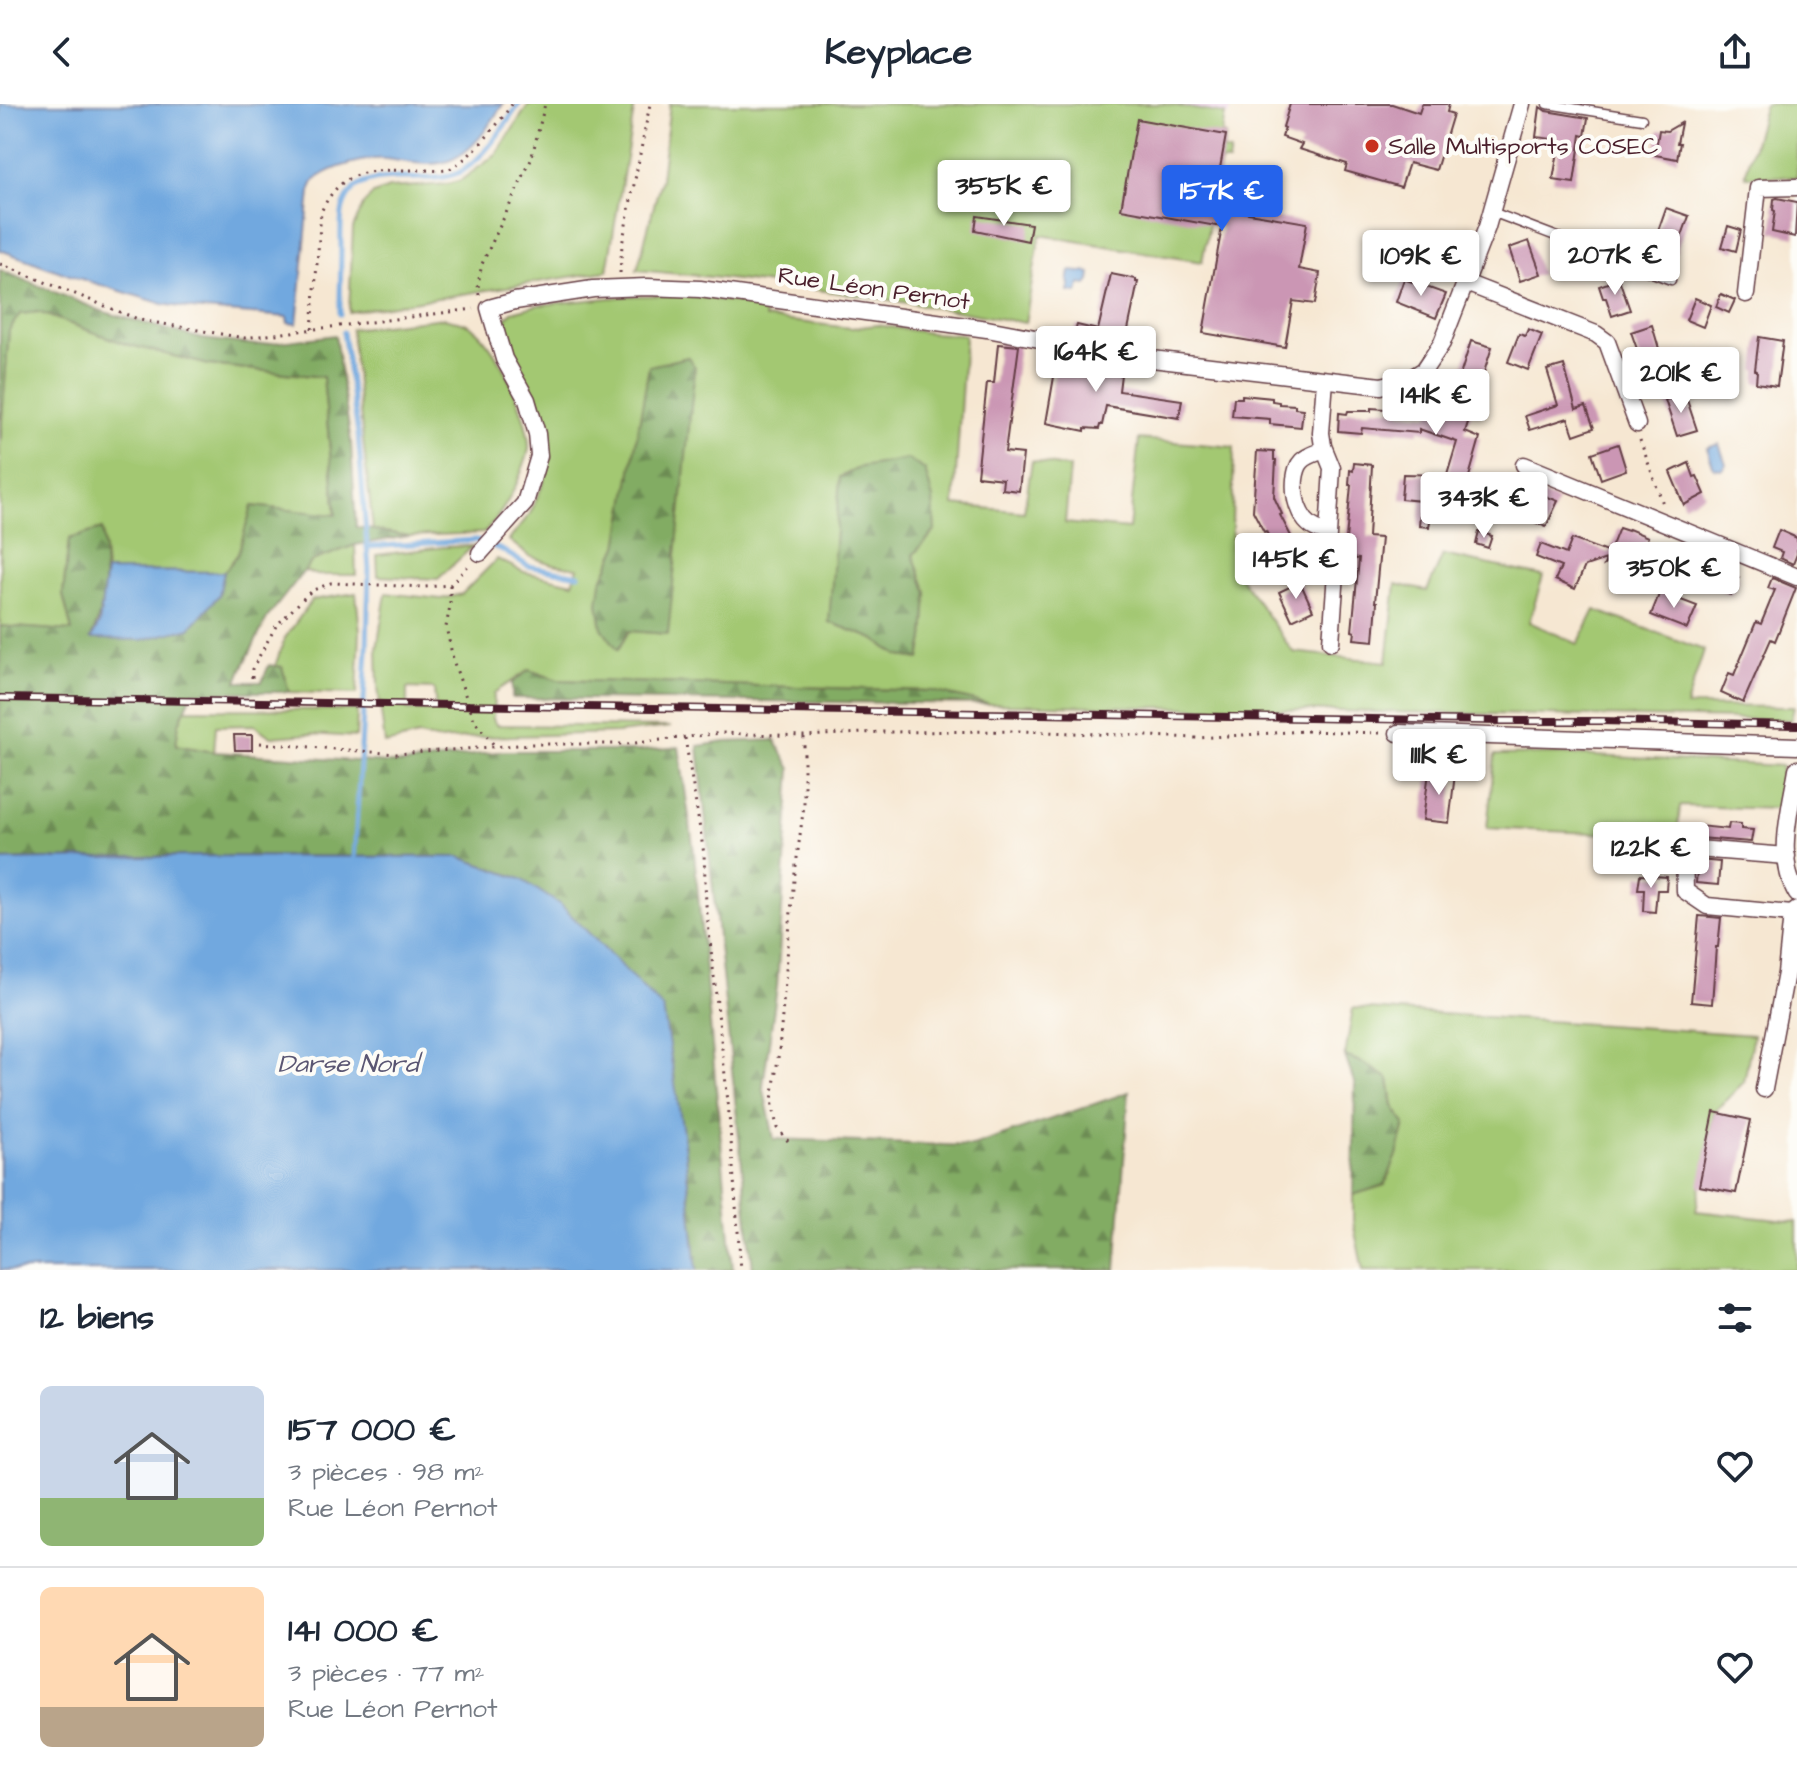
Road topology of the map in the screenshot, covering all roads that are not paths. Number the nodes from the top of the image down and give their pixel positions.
1 (1522, 104) edge
2 (1547, 104) edge
3 (1642, 119) dead end
4 (1797, 187) edge
5 (1492, 212) junction
6 (1671, 280) dead end
7 (1466, 283) junction
8 (1746, 294) dead end
9 (1325, 380) junction
10 (1637, 424) road end
11 (1324, 450) junction
12 (1524, 465) dead end
13 (1327, 532) junction
14 (486, 547) road end
15 (1797, 577) edge
16 (1331, 642) dead end
17 (1398, 733) road end
18 (1797, 746) edge
19 (1797, 769) edge
20 (1787, 856) junction
21 (1797, 894) edge
22 (1794, 912) edge
23 (1764, 1089) dead end

1 - 5 street, Rue Léon Pernot
2 - 3 lane
4 - 8 street
5 - 6 lane
5 - 7 street, Rue Léon Pernot
7 - 9 street, Rue Léon Pernot
7 - 10 street
9 - 11 street
9 - 14 street, Rue Léon Pernot
11 - 13 street
11 - 13 street
12 - 15 street
13 - 16 street
17 - 18 street
19 - 20 street
20 - 21 street
20 - 22 street
22 - 23 street

